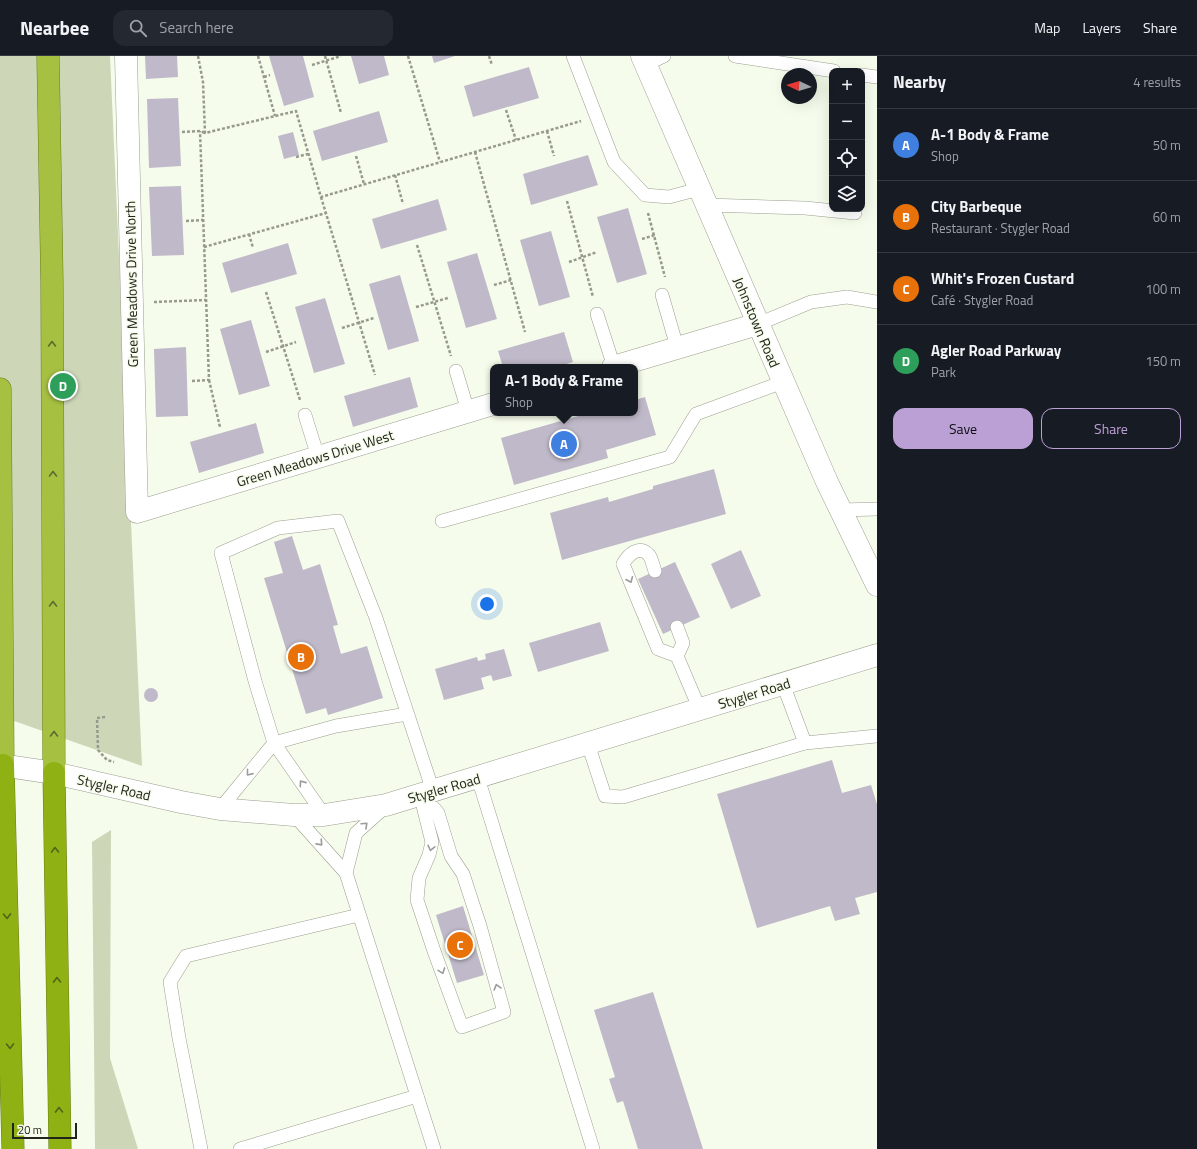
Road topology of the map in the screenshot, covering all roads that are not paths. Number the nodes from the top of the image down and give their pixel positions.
1 (48, 56) edge
2 (126, 56) edge
3 (573, 56) edge
4 (735, 56) edge
5 (650, 59) edge
6 (829, 70) edge
7 (865, 76) edge
8 (877, 78) edge
9 (703, 197) junction
10 (829, 210) edge
11 (845, 212) edge
12 (855, 212) edge
13 (662, 294) road end
14 (877, 302) edge
15 (597, 314) road end
16 (758, 324) junction
17 (677, 347) junction
18 (613, 364) edge
19 (623, 364) edge
20 (456, 371) road end
21 (783, 382) junction
22 (0, 389) edge
23 (490, 405) edge
24 (468, 411) junction
25 (305, 415) road end
26 (318, 457) junction
27 (877, 509) edge
28 (841, 510) junction
29 (136, 512) joint
30 (442, 522) dead end
31 (871, 558) edge
32 (655, 570) dead end
33 (877, 585) edge
34 (677, 627) dead end
35 (677, 656) junction
36 (877, 656) edge
37 (783, 684) junction
38 (700, 710) junction
39 (407, 714) junction
40 (877, 736) edge
41 (274, 743) junction
42 (805, 743) junction
43 (588, 744) junction
44 (2, 765) edge
45 (54, 773) junction
46 (478, 778) junction
47 (426, 799) junction
48 (386, 805) junction
49 (220, 809) junction
50 (294, 815) junction
51 (324, 816) junction
52 (346, 873) junction
53 (359, 915) junction
54 (417, 1096) junction
55 (13, 1149) edge
56 (60, 1149) edge
57 (201, 1149) edge
58 (240, 1149) edge
59 (434, 1149) edge
60 (593, 1149) edge

45 -> 1 highway
2 - 29 street, Green Meadows Drive North
3 - 9 lane
4 - 6 lane
5 - 9 street, Johnstown Road
7 - 8 lane
9 - 10 lane
9 - 16 street, Johnstown Road
11 - 12 lane
13 - 17 lane
14 - 16 lane
15 - 18 lane
16 - 17 street
16 - 21 street, Johnstown Road
17 - 19 street
20 - 24 lane
21 - 28 street, Johnstown Road
21 - 30 lane
22 - 44 highway
23 - 24 street, Green Meadows Drive West
24 - 26 street, Green Meadows Drive West
25 - 26 lane
26 - 29 street, Green Meadows Drive West
27 - 28 lane
28 - 31 street, Johnstown Road
31 - 33 street, Johnstown Road
32 -> 35 lane
34 - 35 lane
35 - 38 lane
36 - 37 street, Stygler Road
37 - 38 street, Stygler Road
37 - 42 lane
38 - 43 street, Stygler Road
39 - 41 lane
39 - 41 lane
39 - 47 lane
40 - 42 lane
41 -> 49 lane
51 -> 41 lane
42 - 43 lane
43 - 46 street, Stygler Road
44 - 45 street, Stygler Road
44 -> 55 highway
45 - 49 street, Stygler Road
56 -> 45 highway
46 - 47 street, Stygler Road
46 - 60 lane
47 -> 47 lane
47 - 48 street, Stygler Road
48 - 51 street, Stygler Road
52 -> 48 lane
49 - 50 street, Stygler Road
50 - 51 street, Stygler Road
50 -> 52 lane
52 - 53 lane
53 - 54 lane
53 - 57 lane
54 - 58 lane
54 - 59 lane

